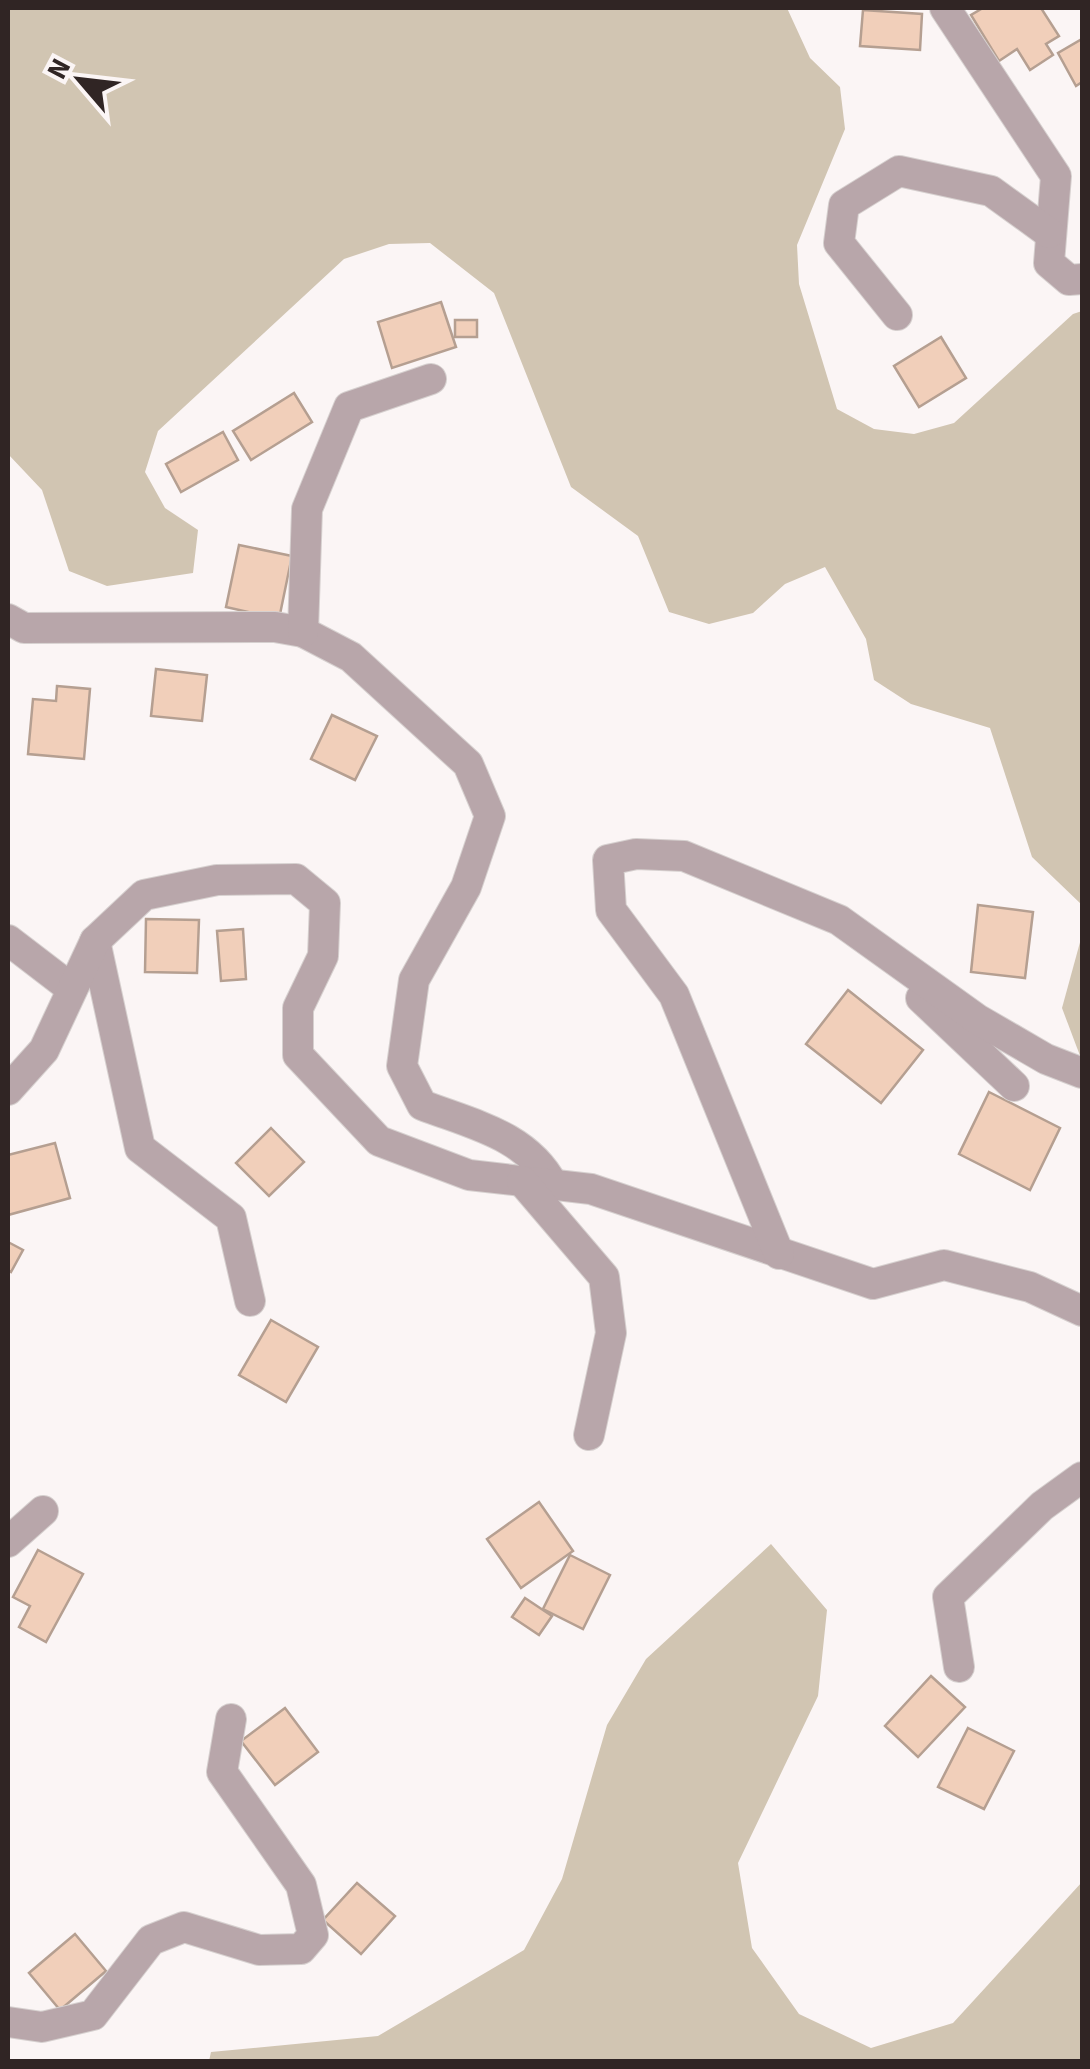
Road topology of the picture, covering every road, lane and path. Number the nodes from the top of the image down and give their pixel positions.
1 (945, 8) edge
2 (1049, 233) junction
3 (1082, 279) edge
4 (897, 315) dead end
5 (430, 379) dead end
6 (8, 620) edge
7 (303, 632) junction
8 (839, 920) junction
9 (8, 940) edge
10 (95, 941) junction
11 (72, 989) junction
12 (1046, 1059) junction
13 (1082, 1073) edge
14 (1014, 1086) dead end
15 (1082, 1087) edge
16 (8, 1090) edge
17 (538, 1183) junction
18 (779, 1254) junction
19 (250, 1302) dead end
20 (1082, 1311) edge
21 (588, 1435) dead end
22 (1082, 1477) edge
23 (43, 1511) dead end
24 (8, 1542) edge
25 (959, 1667) dead end
26 (231, 1719) dead end
27 (8, 2022) edge

1 - 2 street
2 - 3 street
2 - 4 street
5 - 7 street
6 - 7 street
7 - 17 street
8 - 12 street
8 - 14 street
8 - 18 street
9 - 11 street
10 - 11 street
10 - 17 street
10 - 19 street
11 - 16 street
12 - 13 street
12 - 15 street
17 - 18 street
17 - 21 street
18 - 20 street
22 - 25 street
23 - 24 street
26 - 27 street

